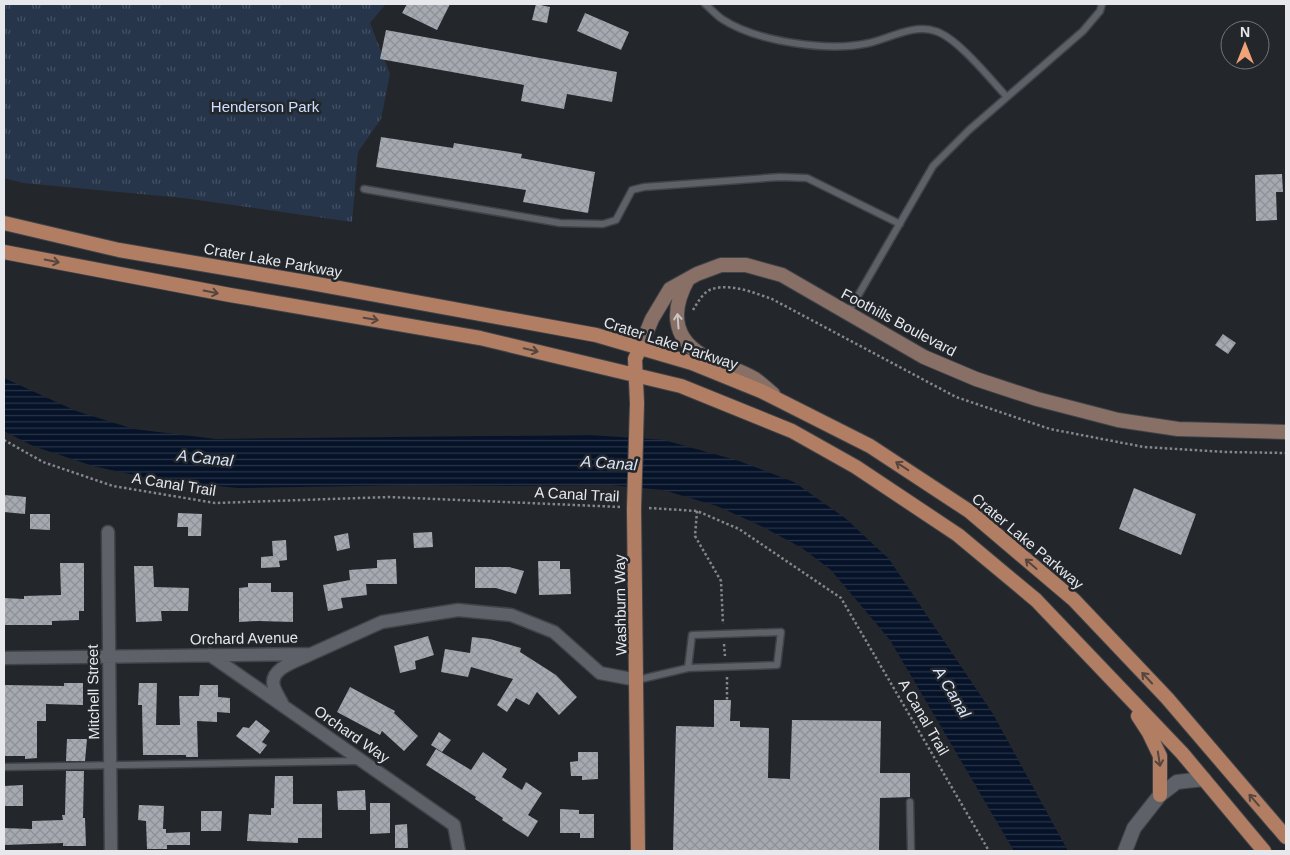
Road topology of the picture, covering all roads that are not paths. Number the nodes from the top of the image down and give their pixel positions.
1 (705, 4) edge
2 (1102, 4) edge
3 (1007, 97) junction
4 (364, 189) dead end
5 (4, 224) edge
6 (900, 224) junction
7 (4, 252) edge
8 (688, 279) junction
9 (848, 313) junction
10 (638, 353) junction
11 (636, 375) junction
12 (781, 401) junction
13 (1286, 432) edge
14 (108, 532) dead end
15 (311, 654) junction
16 (109, 655) junction
17 (210, 655) junction
18 (4, 658) edge
19 (688, 668) junction
20 (637, 680) junction
21 (1118, 686) junction
22 (284, 707) junction
23 (361, 761) junction
24 (110, 766) junction
25 (4, 767) edge
26 (1204, 779) junction
27 (1160, 795) junction
28 (910, 802) dead end
29 (1286, 837) edge
30 (111, 851) edge
31 (459, 851) edge
32 (638, 851) edge
33 (911, 851) edge
34 (1125, 851) edge
35 (1264, 851) edge

1 - 3 lane
2 - 3 lane
3 - 6 lane
4 - 6 lane
5 - 10 main road, Crater Lake Parkway
6 - 9 lane
7 -> 11 main road
8 - 9 main road, Foothills Boulevard
8 - 10 main road, Foothills Boulevard
12 -> 8 main road
9 - 13 main road, Foothills Boulevard
10 - 11 main road, Washburn Way
10 - 12 main road, Crater Lake Parkway
11 - 20 main road, Washburn Way
11 - 21 main road
29 -> 12 main road, Crater Lake Parkway
14 - 16 street, Mitchell Street
15 - 17 street, Orchard Avenue
15 - 20 street, Orchard Avenue
15 - 22 street
16 - 17 street, Orchard Avenue
16 - 18 street, Orchard Avenue
16 - 24 street, Mitchell Street
17 - 22 street, Orchard Way
19 - 19 lane
19 - 20 lane
20 - 32 main road, Washburn Way
21 - 26 main road
21 -> 27 main road
22 - 23 street, Orchard Way
23 - 24 lane
23 - 31 street, Orchard Way
24 - 25 lane
24 - 30 street, Mitchell Street
26 - 27 street
26 - 35 main road
27 - 34 street
28 - 33 lane

